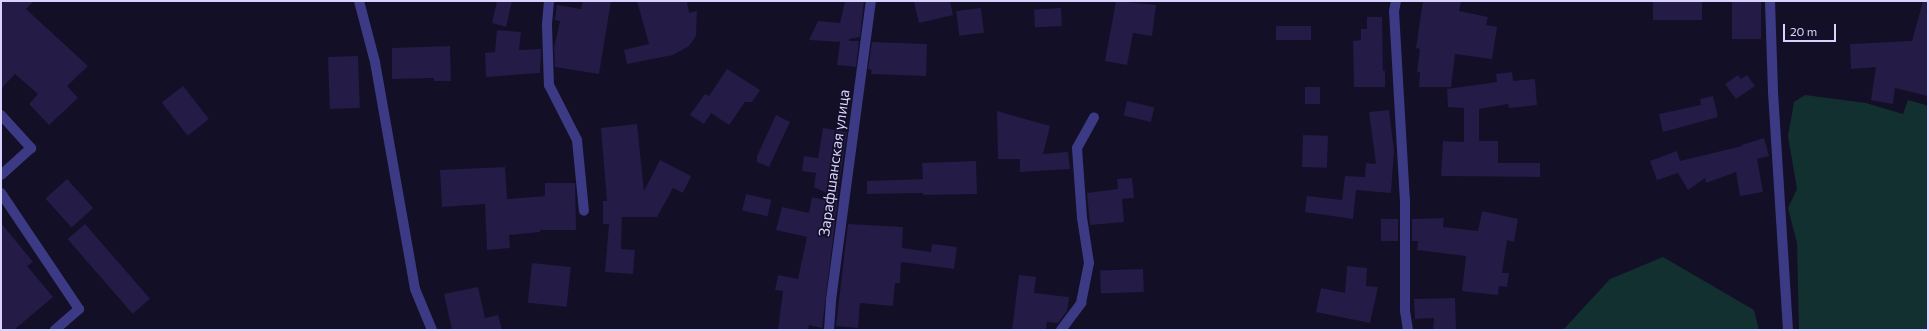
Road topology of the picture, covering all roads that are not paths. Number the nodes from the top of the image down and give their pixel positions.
1 (359, 1) edge
2 (549, 1) edge
3 (871, 1) edge
4 (1396, 1) edge
5 (1770, 1) edge
6 (1, 115) edge
7 (1094, 117) dead end
8 (1, 175) edge
9 (1, 193) edge
10 (584, 212) dead end
11 (55, 330) edge
12 (432, 330) edge
13 (829, 330) edge
14 (1061, 330) edge
15 (1408, 330) edge
16 (1788, 330) edge

1 - 12 street
2 - 10 street
3 - 13 street, Зарафшанская улица
4 - 15 street
5 - 16 street
6 - 8 street
7 - 14 street
9 - 11 street

